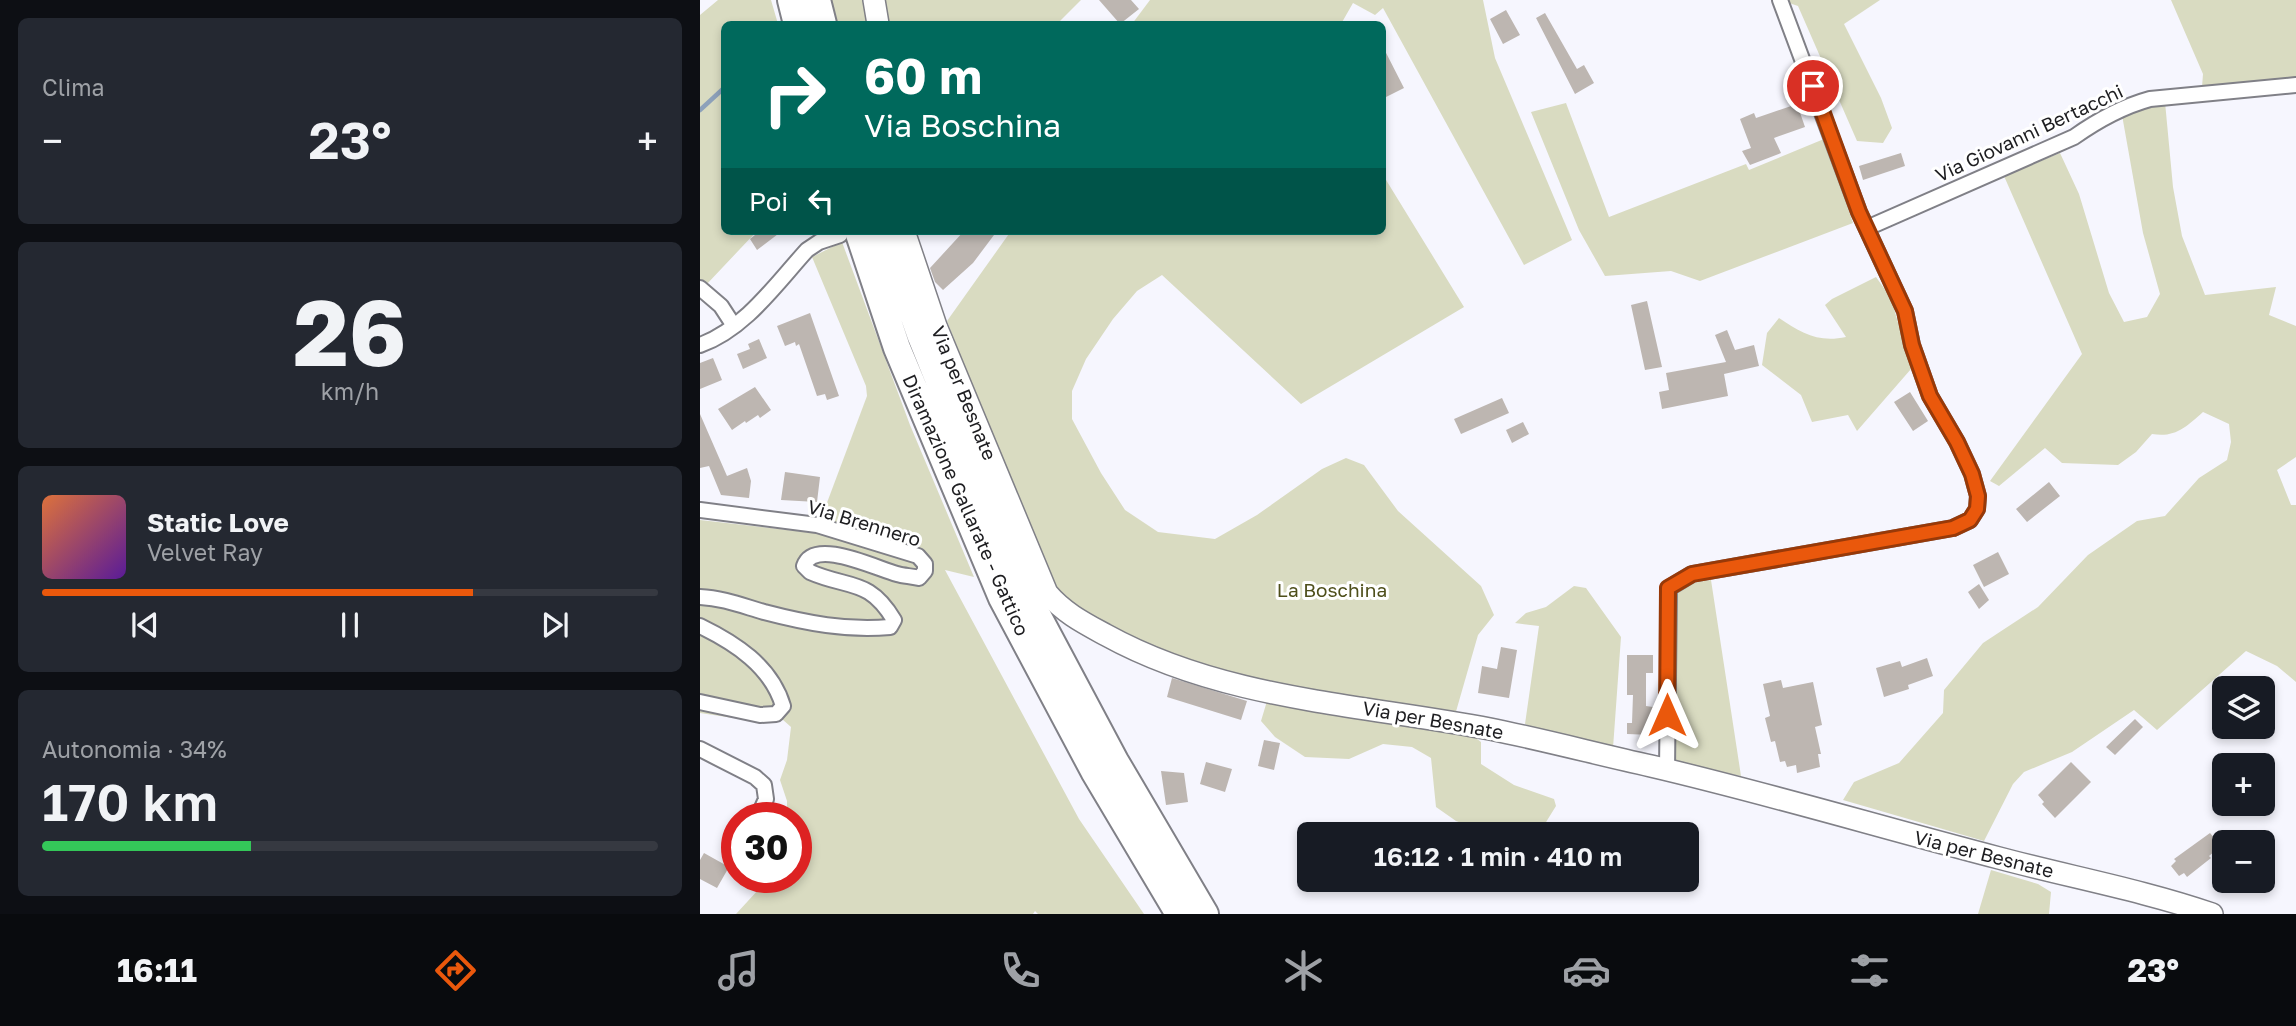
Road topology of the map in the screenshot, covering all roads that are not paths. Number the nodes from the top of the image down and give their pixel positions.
1 (791, 0) edge
2 (817, 0) edge
3 (874, 0) edge
4 (1780, 0) edge
5 (796, 21) edge
6 (821, 21) edge
7 (878, 21) edge
8 (2296, 85) edge
9 (1867, 228) junction
10 (842, 235) edge
11 (850, 235) edge
12 (885, 235) edge
13 (905, 235) edge
14 (700, 288) edge
15 (734, 326) junction
16 (700, 345) edge
17 (700, 510) edge
18 (700, 597) edge
19 (700, 626) edge
20 (700, 702) edge
21 (700, 749) edge
22 (1667, 770) junction
23 (765, 802) edge
24 (1179, 914) edge
25 (1205, 914) edge
26 (2212, 914) edge

1 - 5 highway
2 - 6 highway
3 - 7 street
4 - 9 street
8 - 9 street, Via Giovanni Bertacchi
9 - 22 street
10 - 15 street
11 - 24 highway, Diramazione Gallarate - Gattico
12 - 25 highway, Diramazione Gallarate - Gattico
13 - 22 street, Via per Besnate
14 - 15 street
15 - 16 street
17 - 18 street, Via Brennero
19 - 20 street
21 - 23 street
22 - 26 street, Via per Besnate

